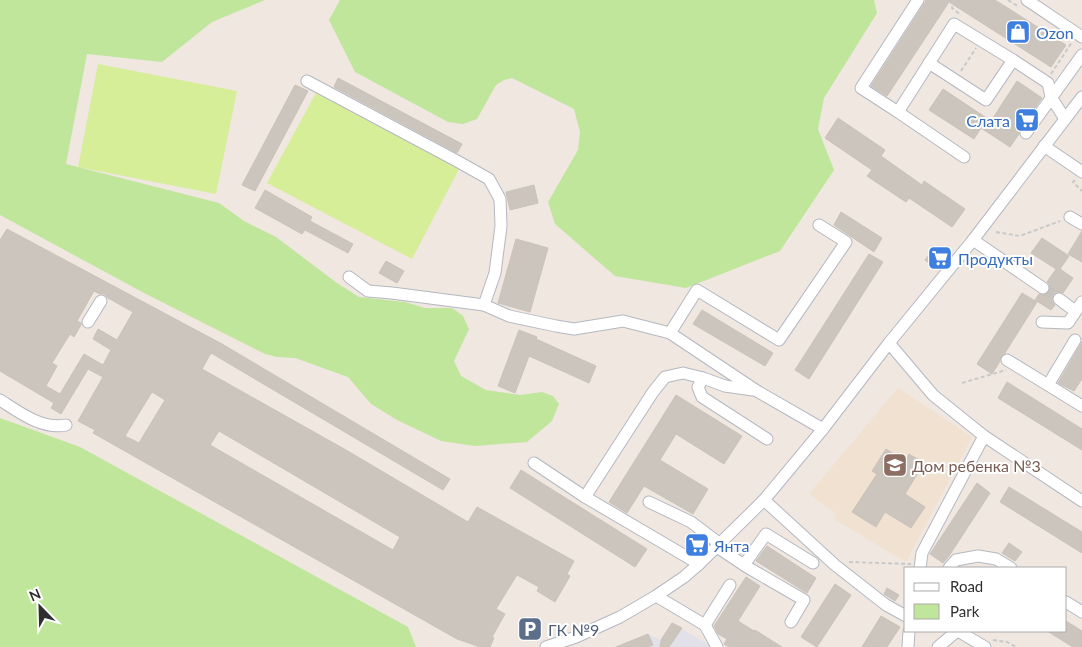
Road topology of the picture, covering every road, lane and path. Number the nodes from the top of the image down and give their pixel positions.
1 (918, 0) edge
2 (1008, 0) edge
3 (1026, 5) edge
4 (1077, 39) edge
5 (981, 40) junction
6 (1082, 55) edge
7 (1013, 60) junction
8 (929, 63) junction
9 (1051, 74) dead end
10 (955, 80) junction
11 (307, 81) dead end
12 (1051, 97) junction
13 (1082, 97) edge
14 (898, 112) junction
15 (1065, 119) junction
16 (1026, 133) dead end
17 (1044, 146) junction
18 (964, 157) dead end
19 (1082, 172) edge
20 (1070, 216) joint
21 (1082, 224) edge
22 (820, 225) dead end
23 (996, 232) dead end
24 (973, 240) junction
25 (349, 277) dead end
26 (1043, 288) tunnel mouth
27 (1059, 299) tunnel mouth
28 (101, 301) dead end
29 (484, 306) junction
30 (1079, 307) edge
31 (88, 322) dead end
32 (1042, 322) dead end
33 (670, 333) junction
34 (1075, 340) dead end
35 (889, 344) junction
36 (1007, 360) dead end
37 (1018, 367) junction
38 (703, 378) junction
39 (962, 383) dead end
40 (1048, 386) junction
41 (757, 391) junction
42 (0, 400) edge
43 (1082, 406) edge
44 (66, 425) dead end
45 (823, 429) junction
46 (984, 436) junction
47 (767, 439) dead end
48 (534, 463) dead end
49 (585, 497) junction
50 (764, 500) junction
51 (1082, 501) edge
52 (649, 502) dead end
53 (718, 545) junction
54 (831, 562) junction
55 (813, 563) dead end
56 (699, 564) junction
57 (744, 565) junction
58 (920, 566) edge
59 (950, 567) edge
60 (1010, 567) edge
61 (730, 585) dead end
62 (656, 596) junction
63 (1067, 603) edge
64 (1082, 612) edge
65 (904, 615) edge
66 (791, 622) dead end
67 (705, 626) junction
68 (909, 632) edge
69 (957, 632) edge
70 (960, 632) edge
71 (988, 643) edge
72 (546, 647) edge
73 (717, 647) edge
74 (908, 647) edge
75 (938, 647) edge
76 (1016, 647) edge

1 - 14 street
2 - 3 path
3 - 4 street
4 - 9 path
5 - 7 street
5 - 8 street
5 - 10 path
6 - 12 street
7 - 10 street
7 - 12 street
8 - 10 street
8 - 14 street
11 - 29 street
12 - 15 street
12 - 16 street
13 - 15 street
14 - 18 street
15 - 17 street
17 - 19 street
17 - 24 street
20 - 21 street
20 - 23 path
22 - 33 street
24 - 26 street
24 - 35 street
25 - 29 street
27 - 30 street
28 - 31 street
29 - 33 street
30 - 32 street
33 - 41 street
34 - 40 street
35 - 45 street
35 - 46 street
36 - 37 street
37 - 39 path
37 - 40 street
38 - 41 street
38 - 47 street
38 - 49 street
40 - 43 street
41 - 45 street
42 - 44 street
45 - 50 street
46 - 51 street
46 - 58 street
48 - 49 street
49 - 56 street
50 - 53 street
50 - 54 street
52 - 53 street
53 - 56 street
53 - 57 street
54 - 58 path
54 - 65 street
55 - 57 street
56 - 62 street
57 - 66 street
59 - 60 street
61 - 67 street
62 - 67 street
62 - 72 street
63 - 64 street
67 - 73 street
68 - 74 street
69 - 75 street
70 - 71 street
71 - 76 path

